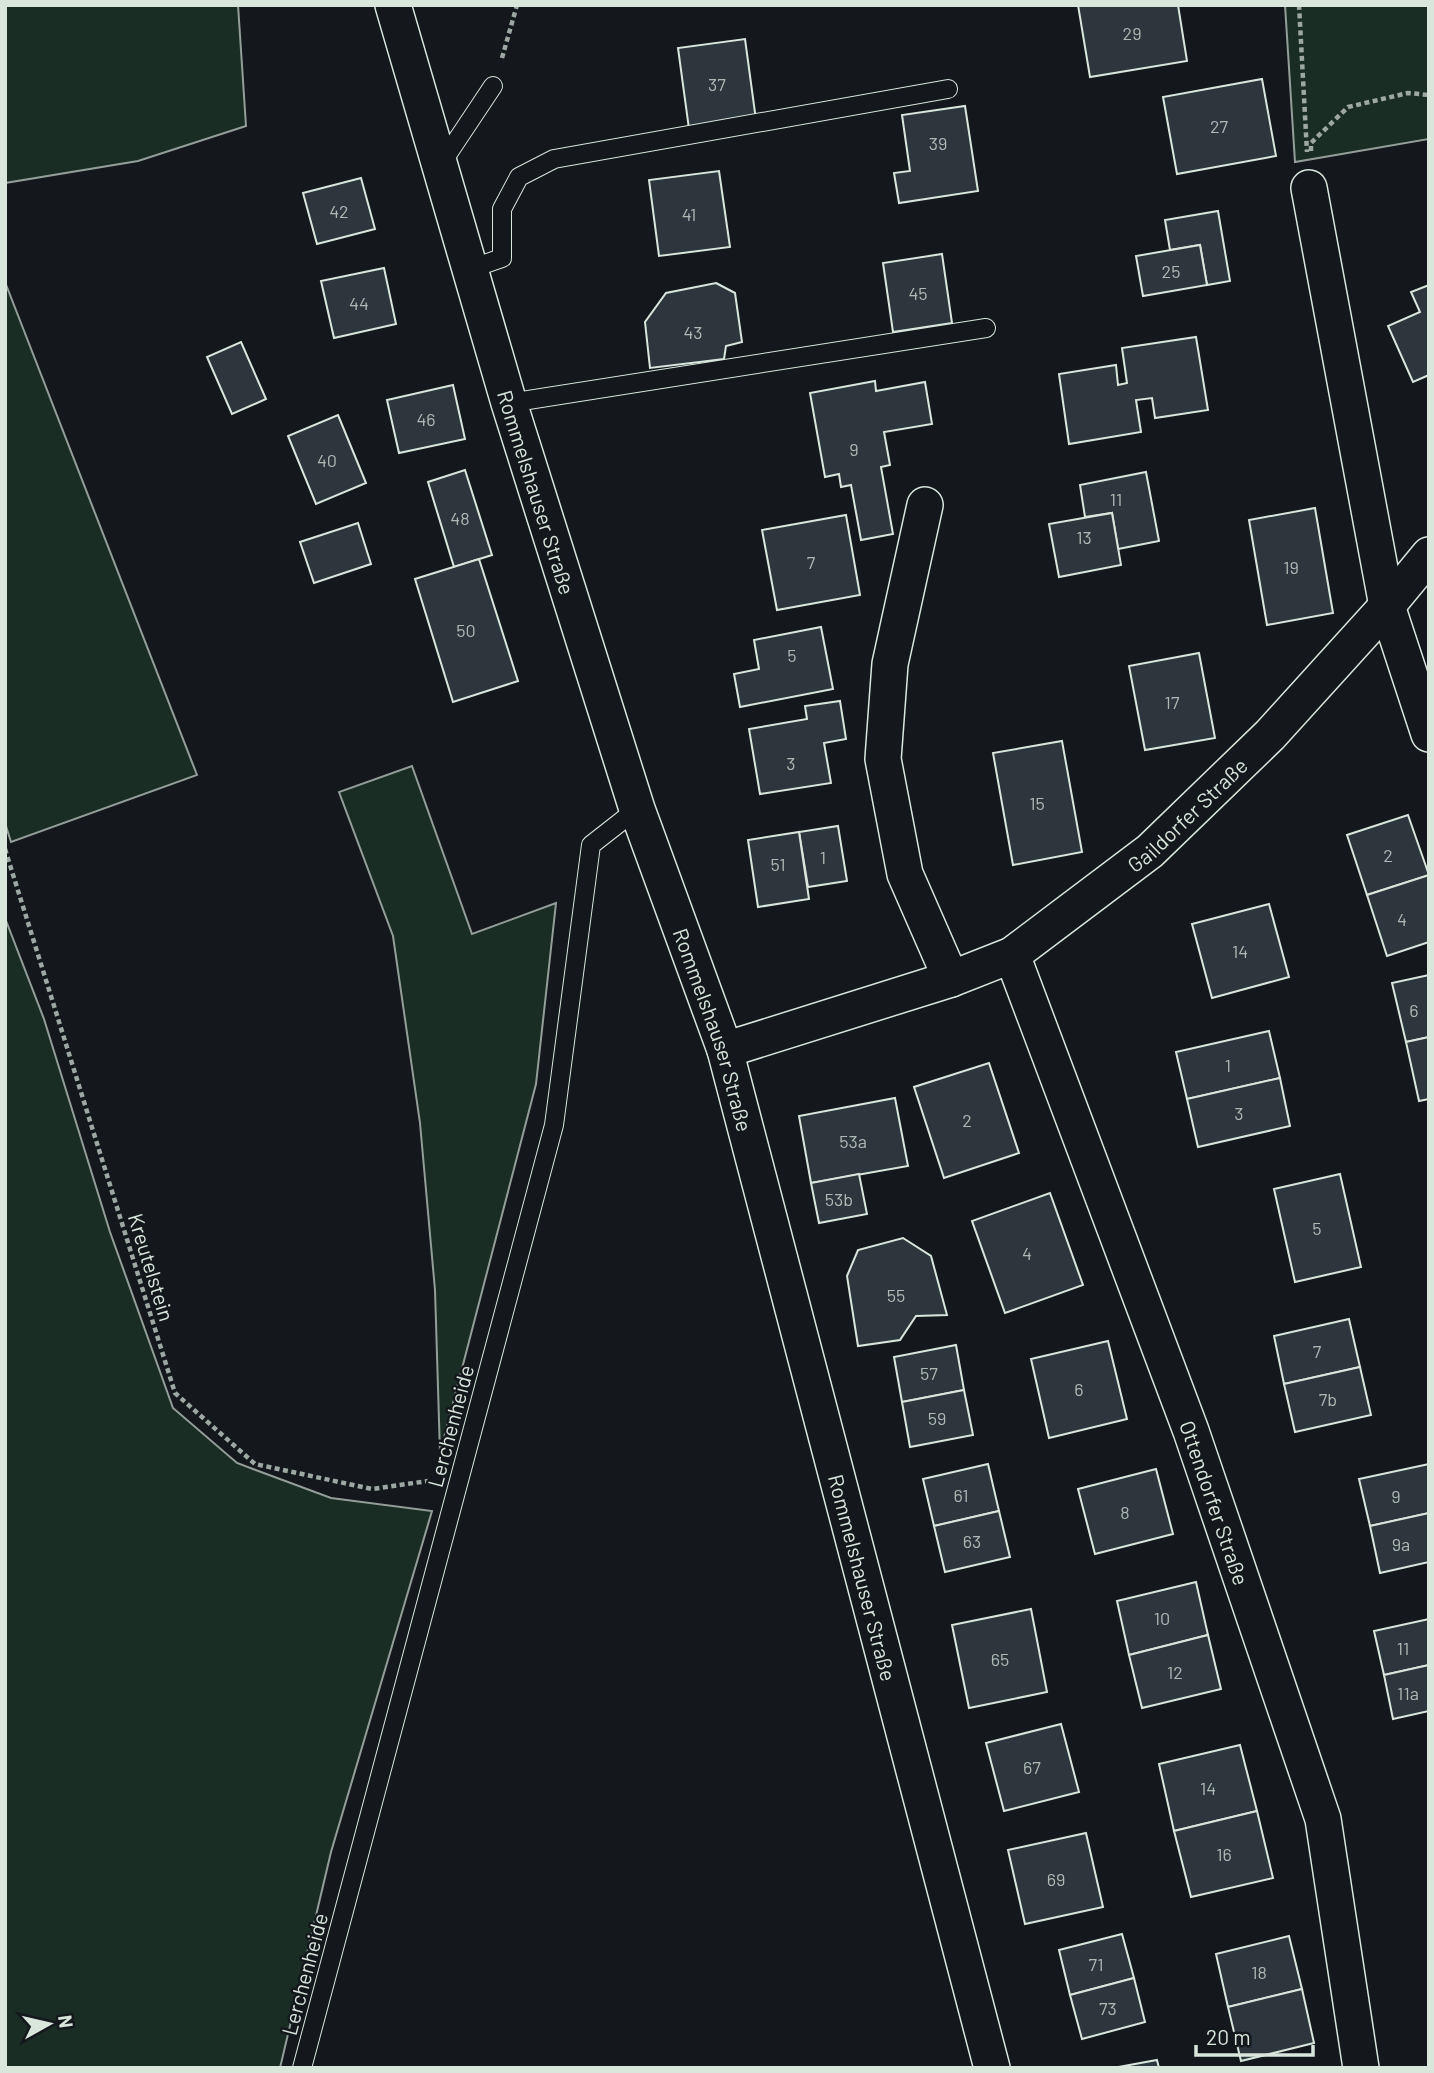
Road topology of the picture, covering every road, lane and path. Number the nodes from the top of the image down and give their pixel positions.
1 (393, 5) edge
2 (517, 5) edge
3 (1299, 5) edge
4 (494, 86) joint
5 (948, 89) dead end
6 (1429, 95) edge
7 (440, 164) junction
8 (1309, 188) junction
9 (470, 269) junction
10 (986, 328) dead end
11 (509, 403) junction
12 (925, 505) dead end
13 (1429, 555) edge
14 (1387, 606) junction
15 (1429, 734) edge
16 (637, 809) junction
17 (5, 849) edge
18 (1012, 955) junction
19 (951, 979) junction
20 (725, 1050) junction
21 (460, 1477) junction
22 (302, 2068) edge
23 (992, 2068) edge
24 (1361, 2068) edge

1 - 7 street, Rommelshauser Straße
2 - 4 path
3 - 8 path
4 - 7 lane
5 - 9 lane
6 - 8 path
7 - 9 street, Rommelshauser Straße
8 - 14 street
9 - 11 street, Rommelshauser Straße
10 - 11 lane
11 - 16 street, Rommelshauser Straße
12 - 19 street
13 - 14 street, Gaildorfer Straße
14 - 15 street
14 - 18 street, Gaildorfer Straße
16 - 20 street, Rommelshauser Straße
16 - 21 lane, Lerchenheide
17 - 21 path, Kreutelstein
18 - 19 street, Gaildorfer Straße
18 - 24 street, Ottendorfer Straße
19 - 20 street, Gaildorfer Straße
20 - 23 street, Rommelshauser Straße
21 - 22 lane, Lerchenheide

